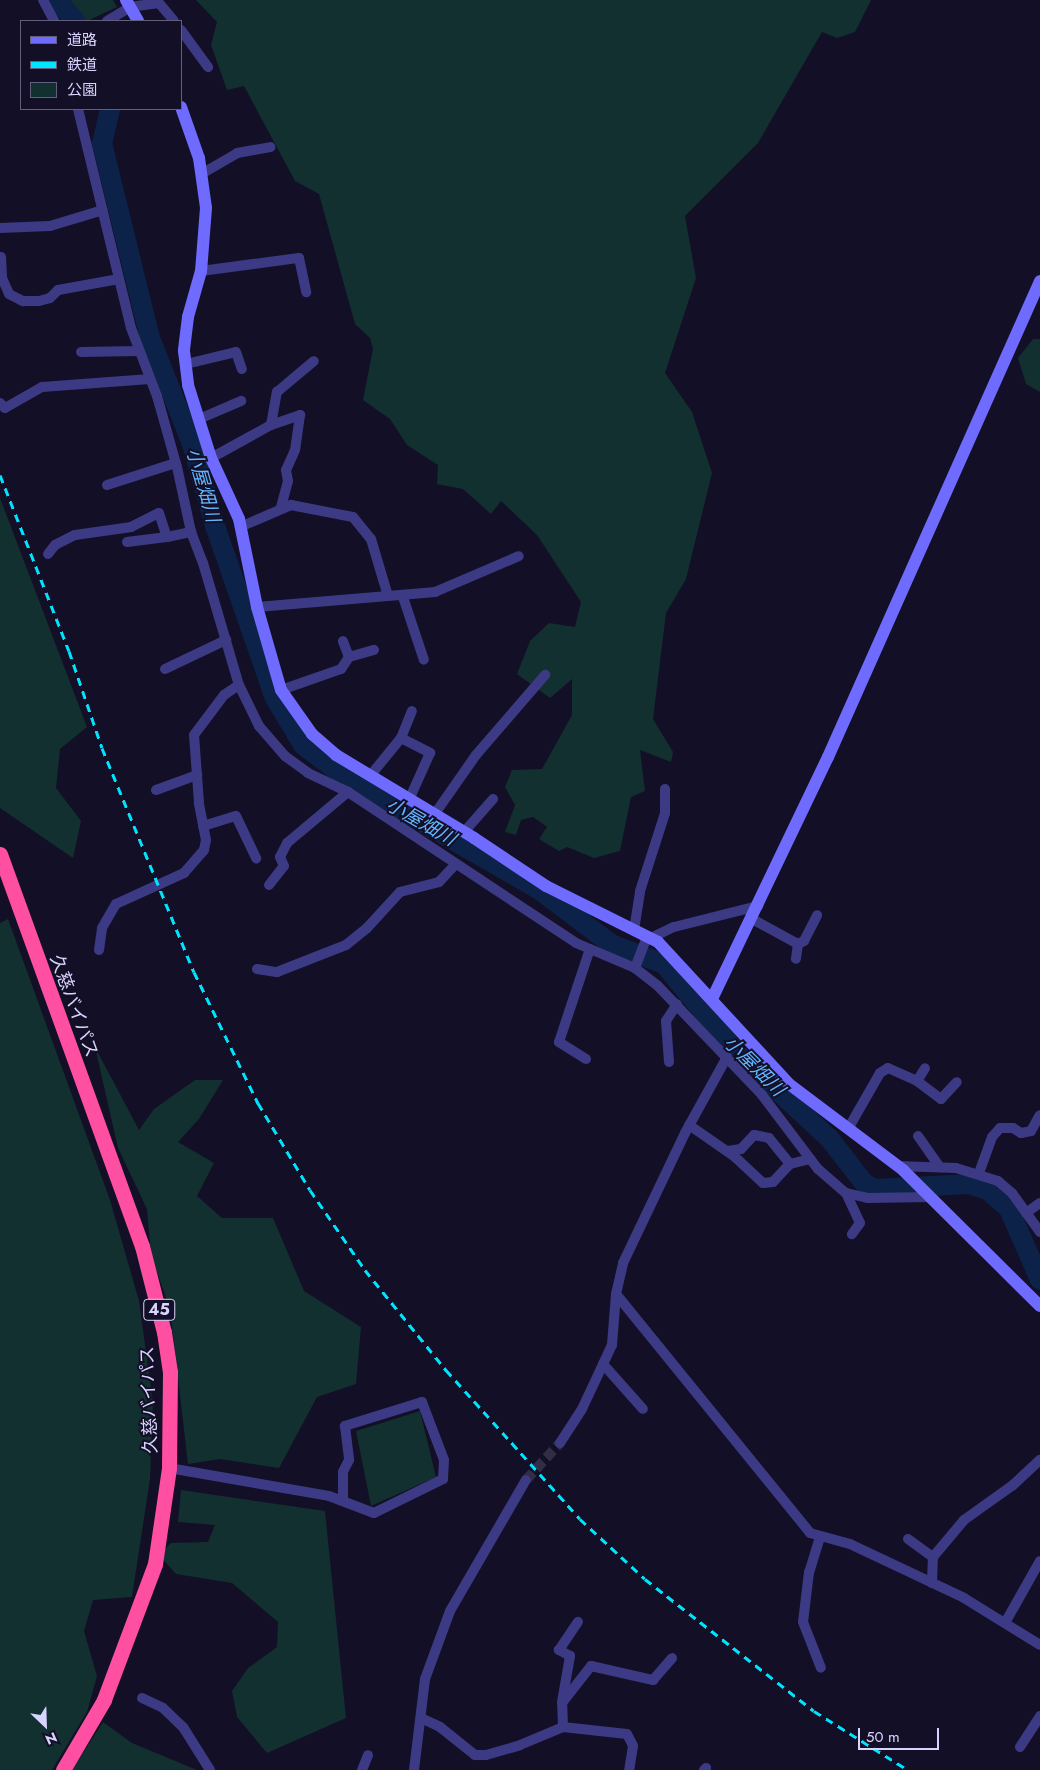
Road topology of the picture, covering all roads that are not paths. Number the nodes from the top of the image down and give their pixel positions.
1 (43, 0) edge
2 (128, 4) edge
3 (53, 20) edge
4 (108, 20) edge
5 (137, 20) edge
6 (173, 20) edge
7 (182, 31) edge
8 (208, 67) dead end
9 (78, 110) edge
10 (182, 110) edge
11 (270, 147) dead end
12 (203, 173) junction
13 (104, 210) junction
14 (0, 228) edge
15 (1, 257) edge
16 (201, 271) junction
17 (119, 279) junction
18 (1040, 281) edge
19 (306, 292) dead end
20 (139, 350) junction
21 (81, 352) dead end
22 (314, 361) dead end
23 (186, 364) junction
24 (242, 369) dead end
25 (150, 379) junction
26 (241, 401) dead end
27 (0, 403) edge
28 (199, 419) junction
29 (271, 425) junction
30 (212, 458) junction
31 (176, 462) junction
32 (107, 485) dead end
33 (281, 508) junction
34 (240, 527) junction
35 (191, 532) junction
36 (167, 537) junction
37 (127, 542) dead end
38 (48, 554) dead end
39 (519, 556) dead end
40 (388, 596) junction
41 (404, 597) junction
42 (257, 607) junction
43 (226, 640) junction
44 (343, 641) dead end
45 (374, 650) dead end
46 (349, 657) junction
47 (424, 660) dead end
48 (165, 669) dead end
49 (545, 675) dead end
50 (239, 685) junction
51 (281, 690) junction
52 (412, 711) dead end
53 (401, 738) junction
54 (197, 775) junction
55 (370, 776) junction
56 (665, 789) dead end
57 (156, 790) dead end
58 (348, 792) junction
59 (493, 799) dead end
60 (409, 800) junction
61 (434, 815) junction
62 (203, 826) junction
63 (464, 832) junction
64 (0, 854) edge
65 (256, 858) dead end
66 (455, 865) junction
67 (269, 885) dead end
68 (758, 906) junction
69 (817, 915) dead end
70 (752, 918) junction
71 (634, 930) junction
72 (647, 939) junction
73 (798, 944) junction
74 (590, 949) junction
75 (99, 950) dead end
76 (796, 959) dead end
77 (636, 964) junction
78 (257, 969) dead end
79 (712, 999) junction
80 (677, 1004) junction
81 (727, 1057) junction
82 (586, 1059) dead end
83 (669, 1062) dead end
84 (925, 1068) dead end
85 (917, 1081) junction
86 (957, 1082) dead end
87 (1040, 1115) edge
88 (689, 1125) junction
89 (848, 1129) junction
90 (918, 1136) dead end
91 (728, 1151) junction
92 (810, 1159) junction
93 (790, 1164) junction
94 (940, 1166) junction
95 (900, 1168) junction
96 (979, 1173) junction
97 (846, 1193) junction
98 (927, 1194) junction
99 (1040, 1203) edge
100 (1026, 1212) junction
101 (1040, 1232) edge
102 (852, 1234) dead end
103 (616, 1294) junction
104 (1040, 1306) edge
105 (603, 1364) junction
106 (643, 1409) dead end
107 (560, 1443) tunnel mouth
108 (1040, 1460) edge
109 (169, 1468) junction
110 (526, 1480) tunnel mouth
111 (343, 1500) junction
112 (820, 1537) junction
113 (908, 1540) dead end
114 (933, 1557) junction
115 (1040, 1561) edge
116 (932, 1583) junction
117 (578, 1622) dead end
118 (1005, 1623) junction
119 (1040, 1645) edge
120 (672, 1658) dead end
121 (821, 1668) dead end
122 (142, 1698) dead end
123 (562, 1703) junction
124 (1040, 1716) edge
125 (421, 1718) junction
126 (563, 1727) junction
127 (1020, 1747) dead end
128 (368, 1755) dead end
129 (63, 1770) edge
130 (210, 1770) edge
131 (362, 1770) edge
132 (414, 1770) edge
133 (629, 1770) edge

1 - 3 street
2 - 4 street
2 - 5 street
2 - 6 street
7 - 8 street
9 - 13 street
10 - 12 street
11 - 12 street
12 - 16 street
13 - 14 street
13 - 17 street
15 - 17 street
16 - 19 street
16 - 23 street
17 - 20 street
18 - 68 street
20 - 21 street
20 - 25 street
22 - 29 street
23 - 24 street
23 - 28 street
25 - 27 street
25 - 31 street
26 - 28 street
28 - 30 street
29 - 30 street
29 - 33 street
30 - 34 street
31 - 32 street
31 - 35 street
33 - 34 street
33 - 40 street
34 - 42 street
35 - 36 street
35 - 43 street
36 - 37 street
36 - 38 street
39 - 41 street
40 - 41 street
40 - 42 street
41 - 47 street
42 - 51 street
43 - 48 street
43 - 50 street
44 - 46 street
45 - 46 street
46 - 51 street
49 - 61 street
50 - 54 street
50 - 58 street
51 - 55 street
52 - 53 street
53 - 55 street
53 - 60 street
54 - 57 street
54 - 62 street
55 - 60 street
56 - 71 street
58 - 66 street
58 - 67 street
59 - 63 street
60 - 61 street
61 - 63 street
62 - 65 street
62 - 75 street
63 - 71 street
64 - 109 highway, 久慈バイパス / 45
66 - 74 street
66 - 78 street
68 - 70 street
68 - 72 street
69 - 73 street
70 - 73 street
70 - 79 street
71 - 72 street
72 - 77 street
72 - 79 street
73 - 76 street
74 - 77 street
74 - 82 street
77 - 80 street
79 - 89 street
80 - 81 street
80 - 83 street
81 - 88 street
81 - 92 street
84 - 85 street
85 - 86 street
85 - 89 street
87 - 96 street
88 - 91 street
88 - 103 street
89 - 95 street
90 - 94 street
91 - 93 street
91 - 93 street
92 - 93 street
92 - 97 street
94 - 95 street
94 - 96 street
95 - 98 street
96 - 100 street
97 - 98 street
97 - 102 street
98 - 104 street
99 - 100 street
100 - 101 street
103 - 105 street
103 - 112 street
105 - 106 street
105 - 107 street
108 - 114 street
109 - 111 street
109 - 129 highway, 久慈バイパス / 45
110 - 125 street
111 - 111 street
112 - 116 street
112 - 121 street
113 - 114 street
114 - 116 street
115 - 118 street
116 - 118 street
117 - 123 street
118 - 119 street
120 - 123 street
122 - 130 street
123 - 126 street
124 - 127 street
125 - 126 street
125 - 132 street
126 - 133 street
128 - 131 street

